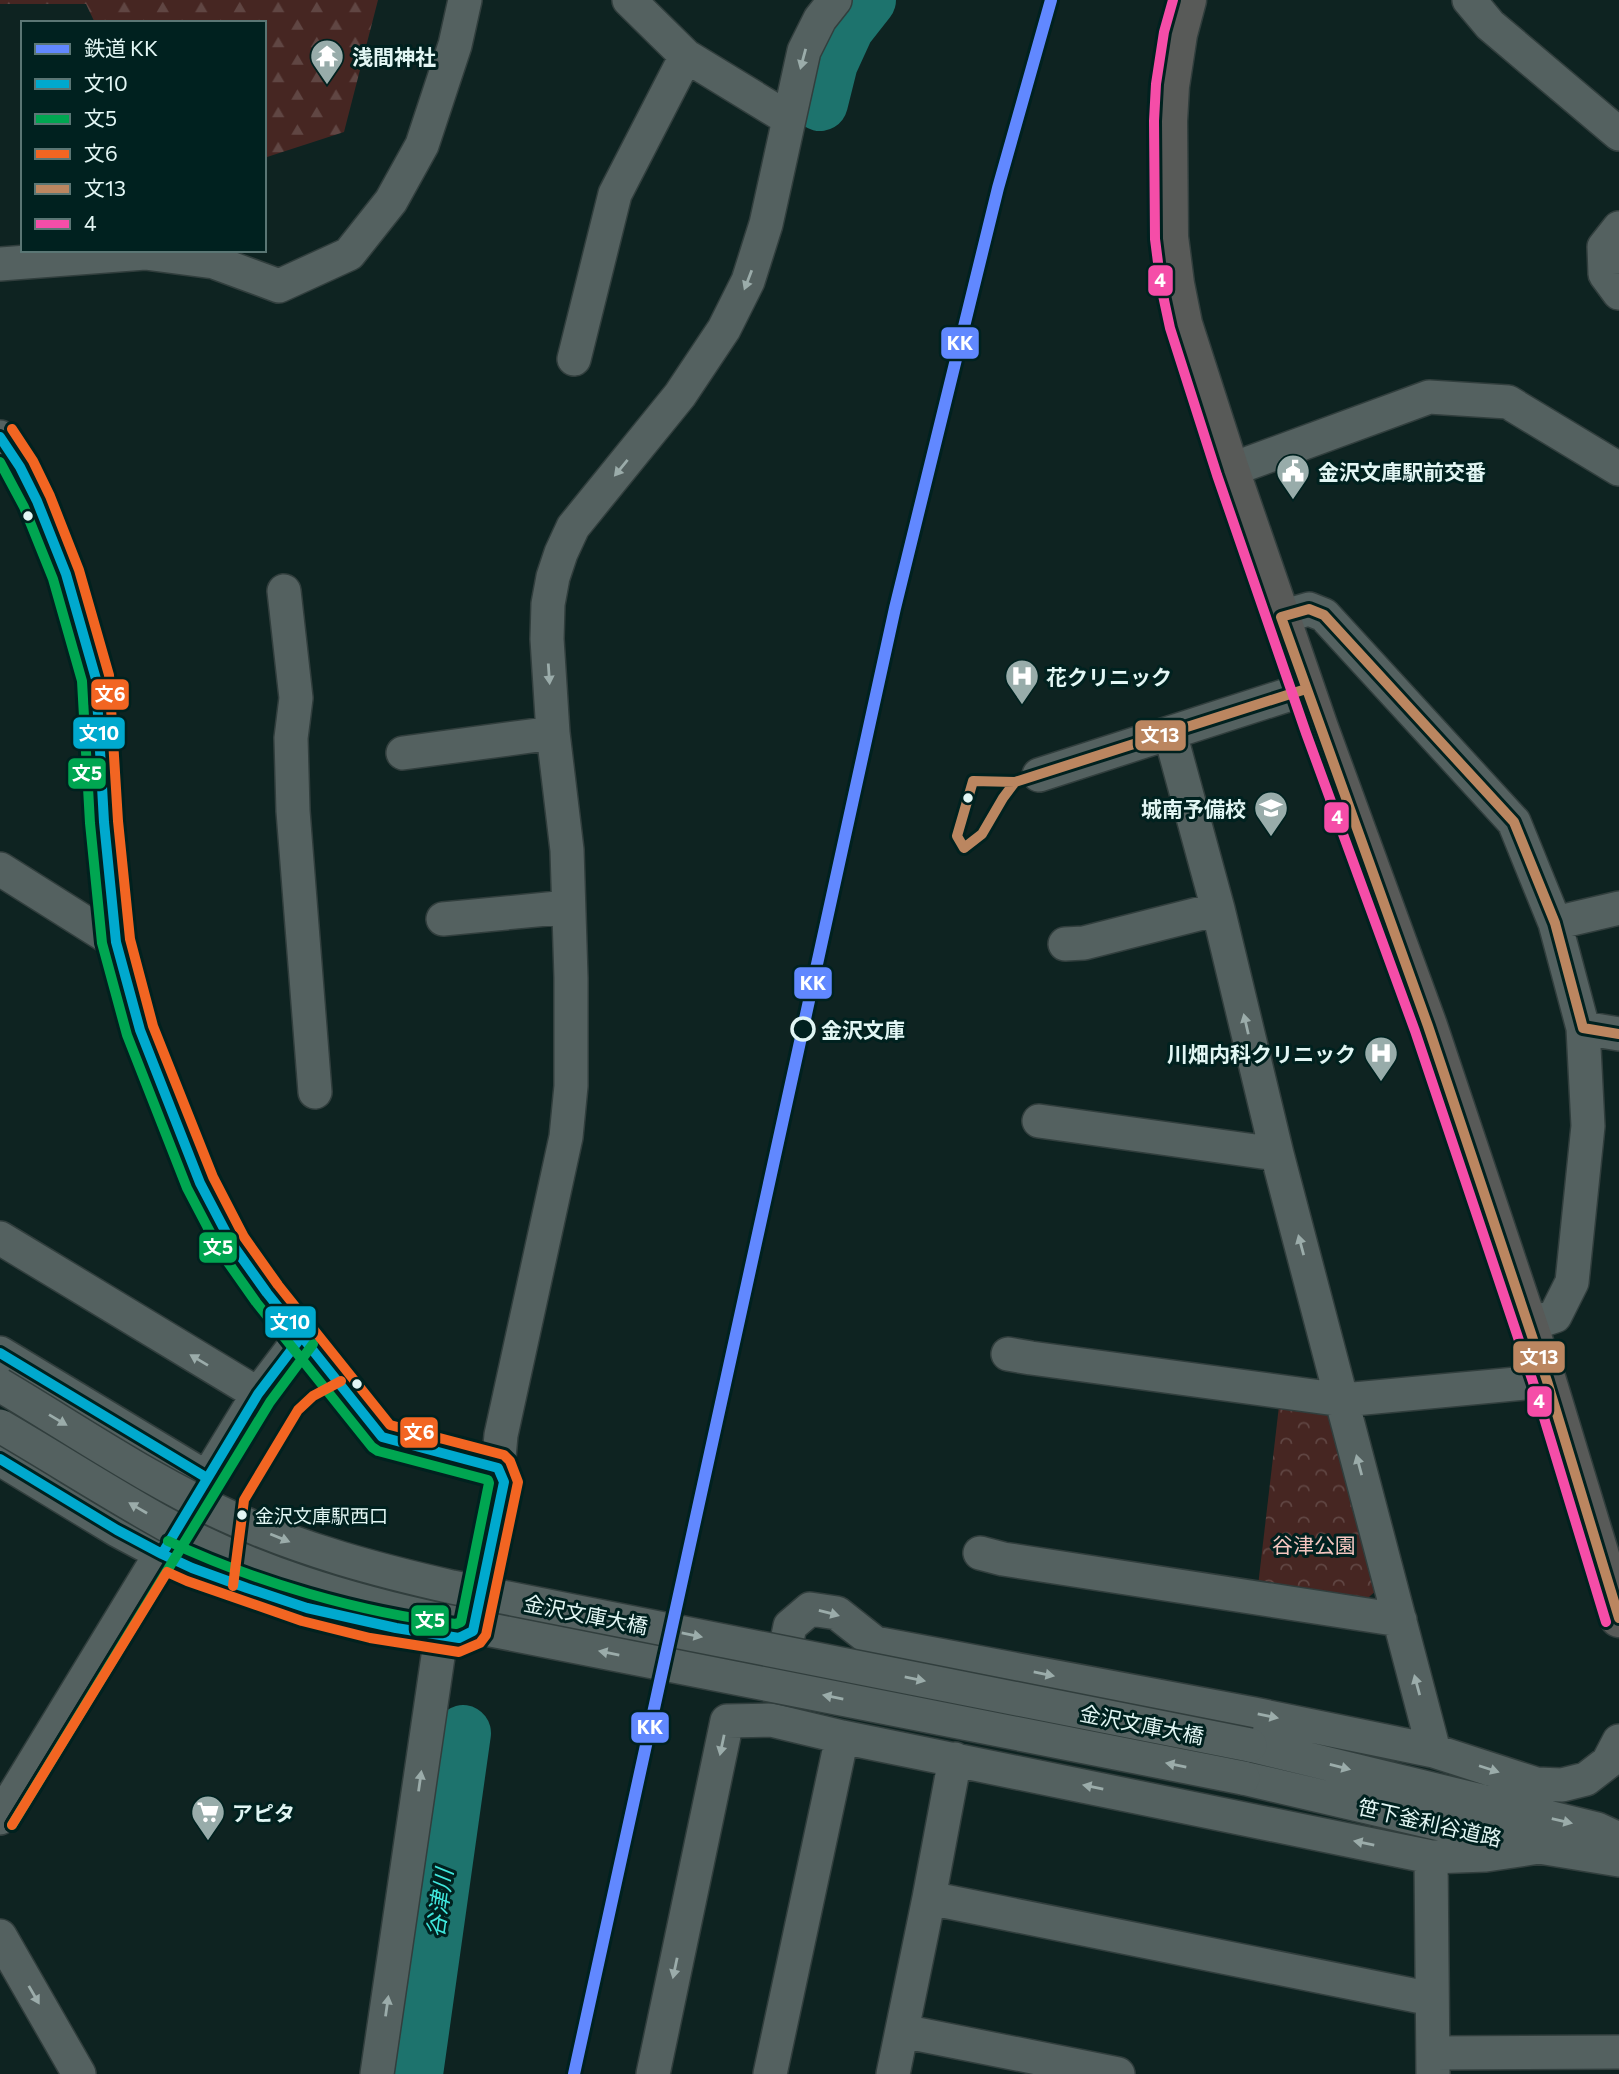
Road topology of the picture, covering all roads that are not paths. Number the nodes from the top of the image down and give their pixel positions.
1 (465, 0) edge
2 (629, 0) edge
3 (835, 0) edge
4 (1187, 0) edge
5 (1469, 0) edge
6 (686, 56) junction
7 (789, 119) junction
8 (1619, 134) edge
9 (1619, 228) edge
10 (0, 264) edge
11 (1619, 293) edge
12 (574, 359) dead end
13 (1, 439) edge
14 (1230, 470) junction
15 (1619, 470) edge
16 (284, 591) dead end
17 (1281, 617) junction
18 (1306, 689) junction
19 (553, 733) junction
20 (1170, 733) junction
21 (403, 752) dead end
22 (1038, 775) dead end
23 (0, 869) edge
24 (568, 907) junction
25 (1619, 908) edge
26 (1218, 909) junction
27 (443, 919) dead end
28 (1555, 923) junction
29 (116, 942) junction
30 (1065, 944) dead end
31 (1583, 1028) junction
32 (1619, 1034) edge
33 (315, 1091) dead end
34 (1039, 1121) dead end
35 (1277, 1154) junction
36 (0, 1238) edge
37 (1528, 1325) junction
38 (302, 1336) junction
39 (0, 1353) edge
40 (1008, 1354) dead end
41 (1547, 1381) junction
42 (0, 1385) edge
43 (258, 1394) junction
44 (1343, 1400) junction
45 (0, 1426) edge
46 (0, 1459) edge
47 (498, 1468) junction
48 (208, 1478) junction
49 (980, 1553) dead end
50 (162, 1554) junction
51 (1619, 1618) edge
52 (1400, 1620) junction
53 (441, 1636) junction
54 (771, 1720) junction
55 (842, 1737) junction
56 (1619, 1741) edge
57 (1250, 1745) joint
58 (1434, 1751) junction
59 (955, 1759) junction
60 (1243, 1778) joint
61 (0, 1818) edge
62 (1619, 1839) edge
63 (1539, 1847) junction
64 (1431, 1857) junction
65 (1619, 1860) edge
66 (929, 1898) junction
67 (0, 1936) edge
68 (1432, 1999) junction
69 (902, 2031) junction
70 (1619, 2052) edge
71 (1433, 2063) edge
72 (79, 2074) edge
73 (377, 2074) edge
74 (653, 2074) edge
75 (770, 2074) edge
76 (892, 2074) edge
77 (1118, 2074) edge

1 - 10 street
2 - 6 street
3 -> 7 street
4 - 14 highway
5 - 8 street
6 - 7 street
6 - 12 street
7 -> 19 street
9 - 11 street
13 - 29 street
14 - 15 street
14 - 17 highway
16 - 33 street
17 - 18 highway
17 - 28 street
18 - 20 street
18 - 37 highway
19 - 21 street
19 - 24 street
20 - 22 street
20 - 26 street
23 - 29 street
24 - 27 street
24 - 47 street
25 - 28 street
26 - 30 street
35 -> 26 street
28 - 31 street
29 - 38 street
31 - 32 street
31 - 37 street
34 - 35 street
44 -> 35 street
43 -> 36 street
37 - 41 highway
38 - 43 street
38 - 47 street
39 - 48 street
40 - 44 street
41 - 44 street
41 - 51 highway
42 -> 57 street, 金沢文庫大橋, bridge
43 - 48 street
52 -> 44 street
60 -> 45 street, 金沢文庫大橋, bridge
46 - 50 street
47 - 53 street
48 - 50 street
49 - 52 street
50 - 53 street
50 - 61 street
58 -> 52 street
73 -> 53 street
54 - 55 street
54 -> 58 street
54 -> 74 street
55 - 59 street
55 - 75 street
58 -> 56 street
57 -> 62 street, 笹下釜利谷道路
64 -> 59 street
59 - 66 street
60 - 63 street, 笹下釜利谷道路
63 - 64 street
63 - 65 street, 笹下釜利谷道路
64 - 68 street
66 - 68 street
66 - 69 street
67 -> 72 street
68 - 71 street
69 - 76 street
69 - 77 street
70 - 71 street

